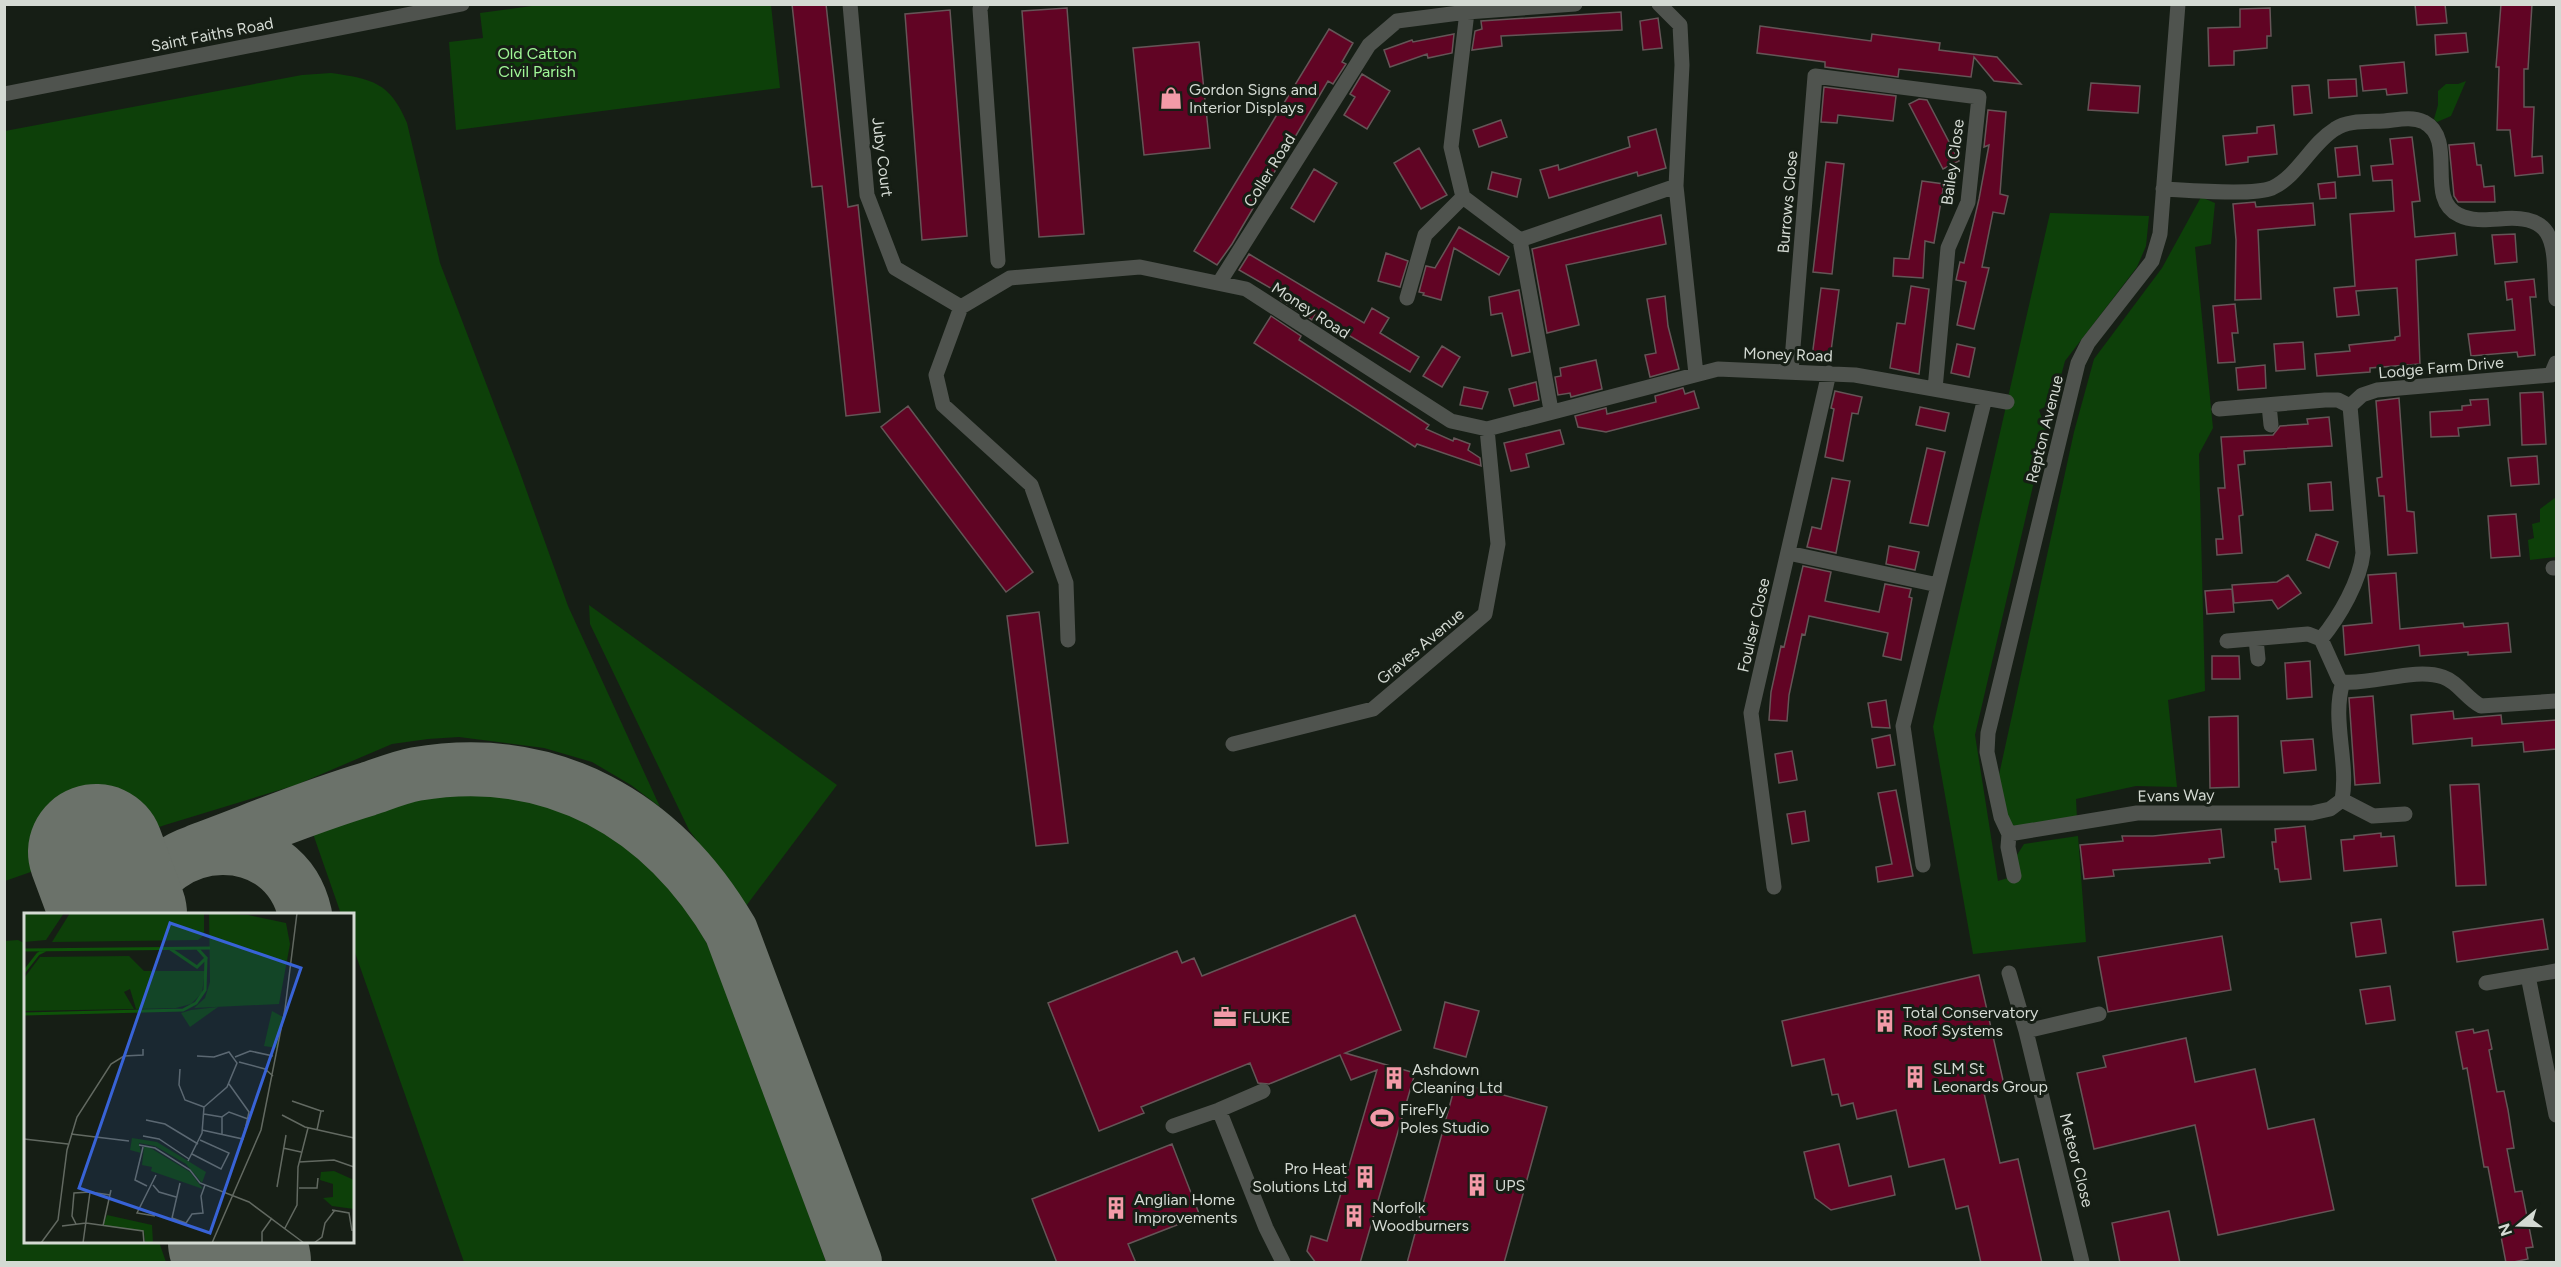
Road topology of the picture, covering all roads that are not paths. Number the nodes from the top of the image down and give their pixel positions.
1 (462, 4) edge
2 (850, 4) edge
3 (982, 4) edge
4 (1575, 4) edge
5 (1659, 4) edge
6 (2178, 4) edge
7 (1467, 12) junction
8 (1857, 79) joint
9 (4, 94) edge
10 (1676, 186) junction
11 (2163, 189) junction
12 (1463, 197) junction
13 (1521, 240) junction
14 (998, 261) dead end
15 (1219, 284) junction
16 (1407, 298) dead end
17 (2556, 299) edge
18 (961, 308) junction
19 (1791, 372) junction
20 (1829, 373) junction
21 (2555, 373) edge
22 (1696, 374) junction
23 (1935, 389) junction
24 (1985, 398) junction
25 (2007, 402) dead end
26 (2269, 405) junction
27 (2350, 406) junction
28 (2219, 409) dead end
29 (1551, 410) junction
30 (2271, 425) dead end
31 (1487, 429) junction
32 (1788, 553) junction
33 (1938, 585) junction
34 (2256, 639) junction
35 (2322, 639) junction
36 (1068, 640) dead end
37 (2227, 641) dead end
38 (2258, 659) dead end
39 (2343, 682) junction
40 (2556, 701) edge
41 (1233, 744) dead end
42 (2342, 800) junction
43 (2405, 814) dead end
44 (2009, 834) junction
45 (1923, 865) dead end
46 (2014, 876) dead end
47 (1774, 887) dead end
48 (2556, 971) edge
49 (2008, 973) dead end
50 (2528, 976) junction
51 (2486, 983) dead end
52 (2099, 1014) dead end
53 (2026, 1031) junction
54 (1263, 1091) dead end
55 (1219, 1110) junction
56 (2556, 1115) edge
57 (1173, 1126) dead end
58 (1283, 1263) edge
59 (2082, 1263) edge

1 - 9 street, Saint Faiths Road
2 - 18 street, Juby Court
3 - 14 street
4 - 7 street, Coller Road
5 - 10 street
6 - 11 street, Repton Avenue
7 - 12 street
7 - 15 street, Coller Road
8 - 19 street, Burrows Close
8 - 23 street, Bailey Close
10 - 13 street
10 - 22 street
11 - 17 street
11 - 44 street, Repton Avenue
12 - 13 street
12 - 16 street
13 - 29 street
15 - 18 street, Money Road
15 - 31 street, Money Road
18 - 36 street
19 - 20 street, Money Road
19 - 22 street, Money Road
20 - 23 street, Money Road
20 - 32 street, Foulser Close
21 - 27 street, Lodge Farm Drive
22 - 29 street, Money Road
23 - 24 street, Money Road
24 - 25 street, Money Road
24 - 33 street
26 - 27 street
26 - 28 street
26 - 30 street
27 - 35 street
29 - 31 street, Money Road
31 - 41 street, Graves Avenue
32 - 33 street
32 - 47 street, Foulser Close
33 - 45 street
34 - 35 street
34 - 37 street
34 - 38 street
35 - 39 street
39 - 40 street
39 - 42 street
42 - 43 street
42 - 44 street, Evans Way
44 - 46 street, Repton Avenue
48 - 50 street
49 - 53 street, Meteor Close
50 - 51 street
50 - 56 street
52 - 53 street
53 - 59 street, Meteor Close
54 - 55 street
55 - 57 street
55 - 58 street

